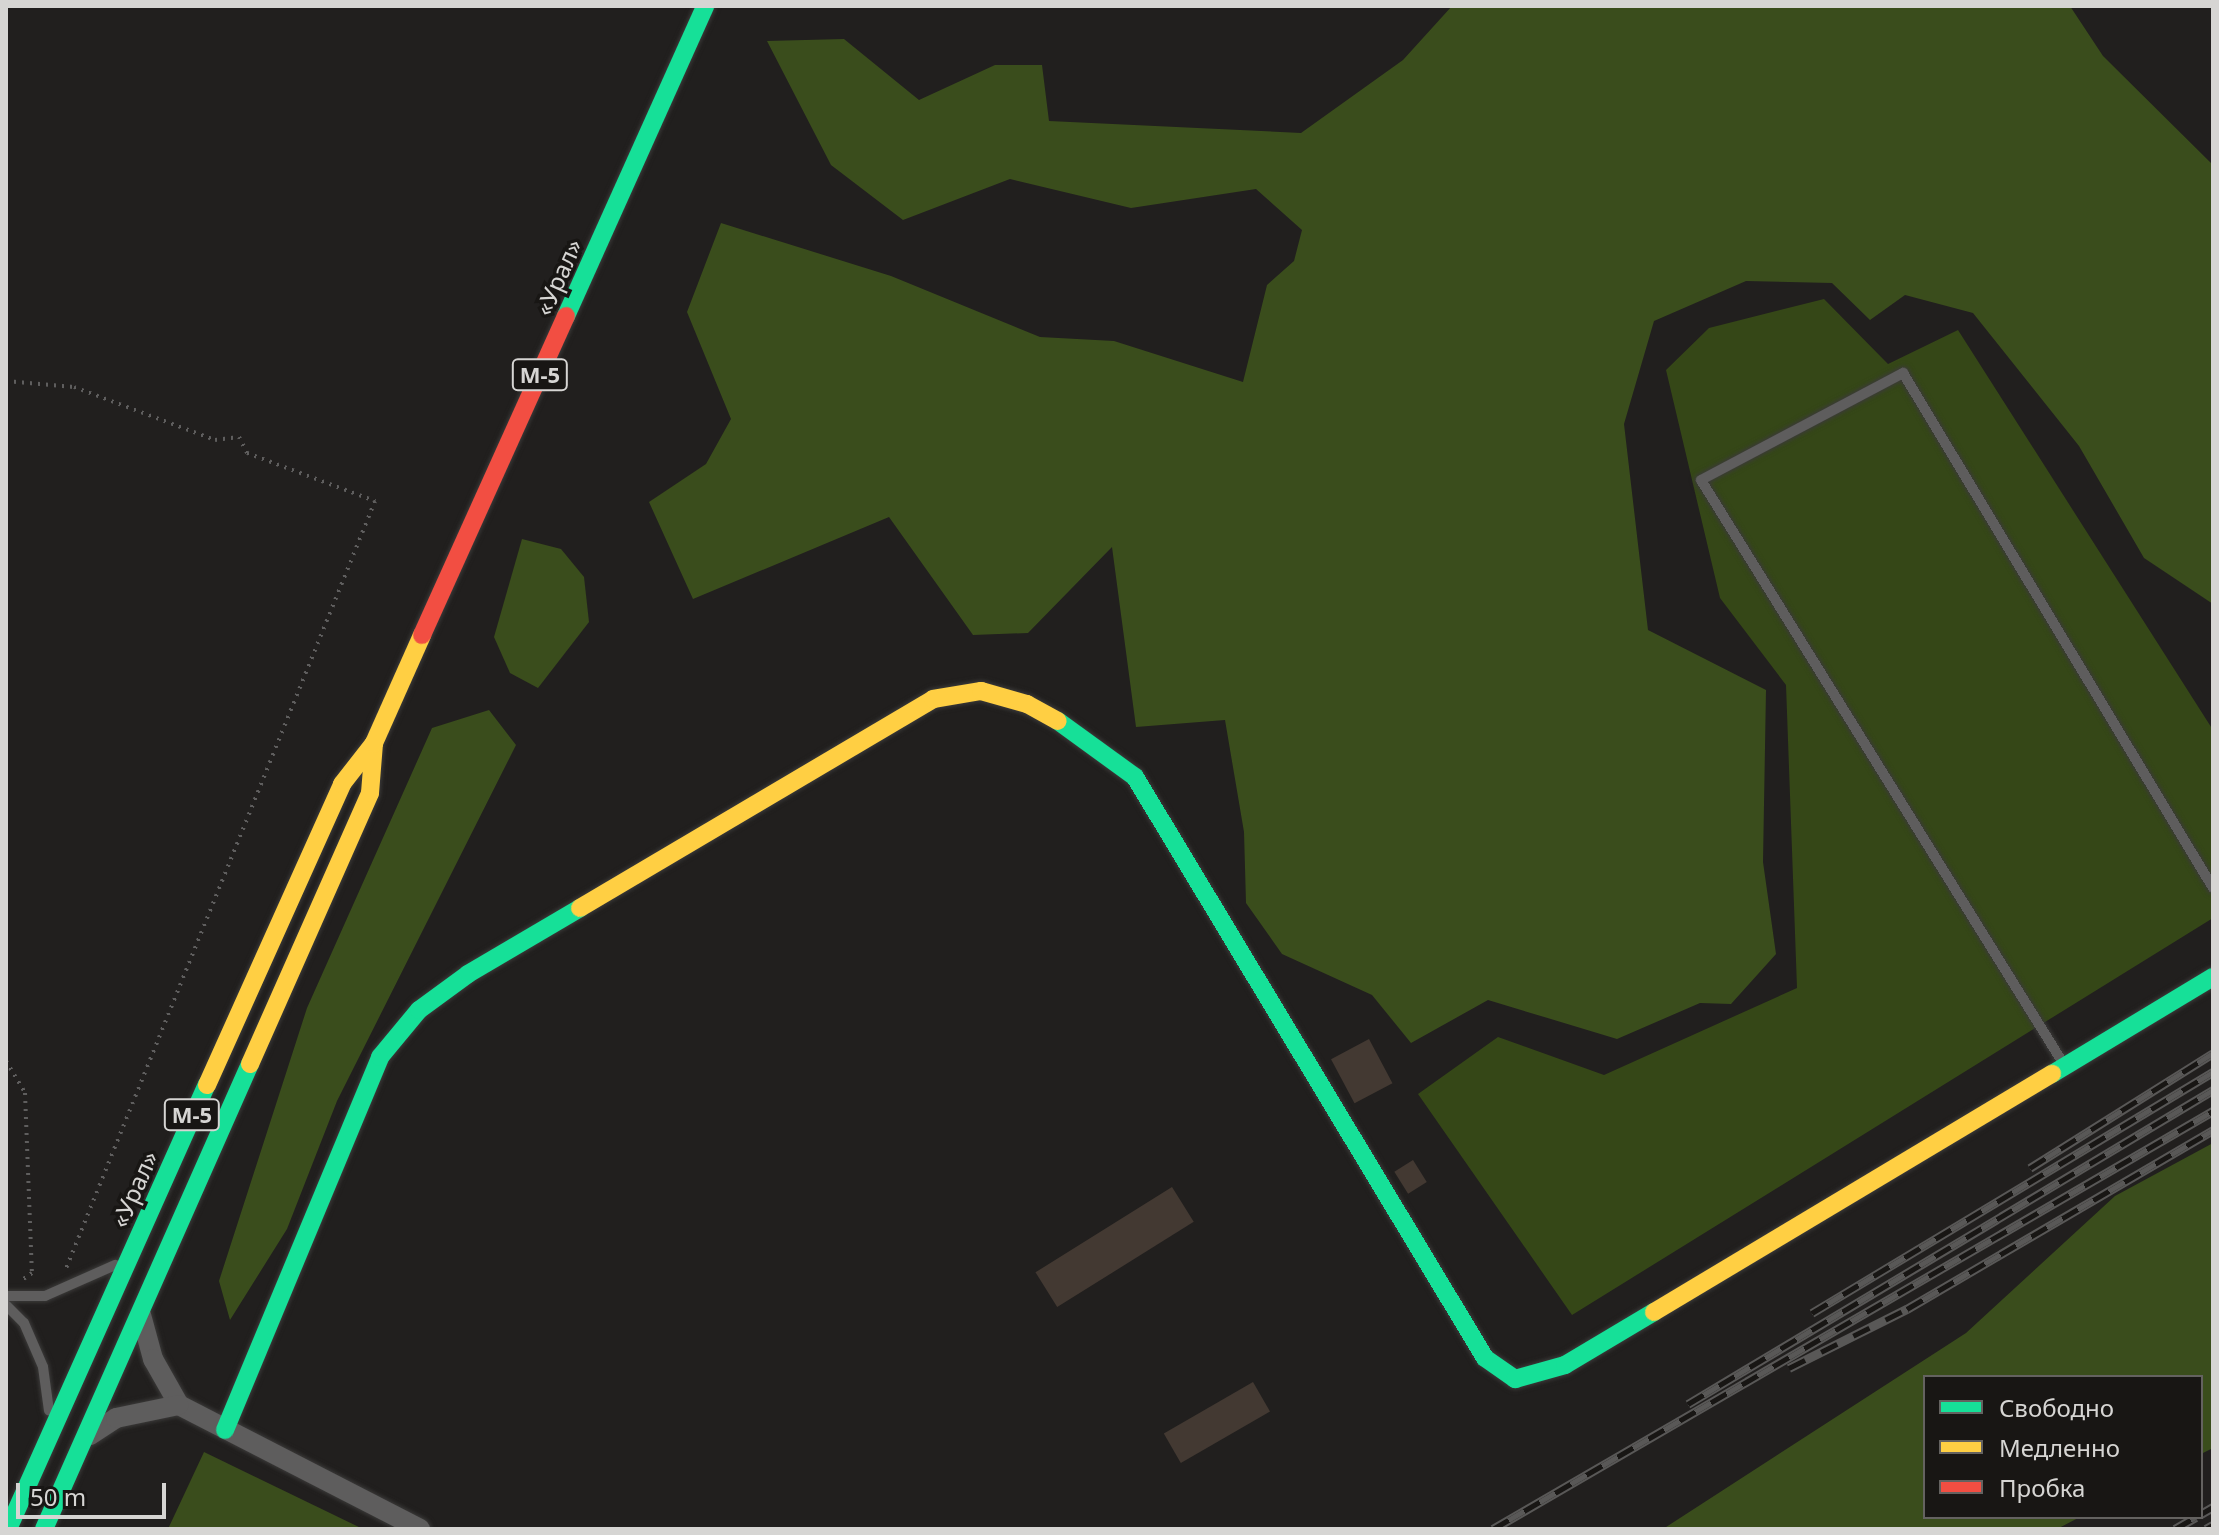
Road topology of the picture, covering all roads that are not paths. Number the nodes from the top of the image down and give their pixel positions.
1 (705, 6) edge
2 (374, 743) junction
3 (2213, 888) edge
4 (2213, 977) edge
5 (2064, 1065) junction
6 (131, 1255) junction
7 (6, 1296) edge
8 (6, 1305) edge
9 (141, 1315) junction
10 (179, 1405) junction
11 (52, 1430) junction
12 (225, 1430) junction
13 (86, 1437) junction
14 (8, 1529) edge
15 (44, 1529) edge
16 (420, 1529) edge

1 - 2 main road, «Урал» / М-5
2 - 6 main road, «Урал» / М-5
2 - 9 main road, «Урал» / М-5
3 - 5 lane
4 - 5 main road
5 - 12 main road
6 - 7 lane
6 - 11 main road, «Урал» / М-5
8 - 11 lane
9 - 10 street
9 - 13 main road, «Урал» / М-5
10 - 12 street
10 - 13 street
11 - 14 main road, «Урал» / М-5
12 - 16 street
13 - 15 main road, «Урал» / М-5

